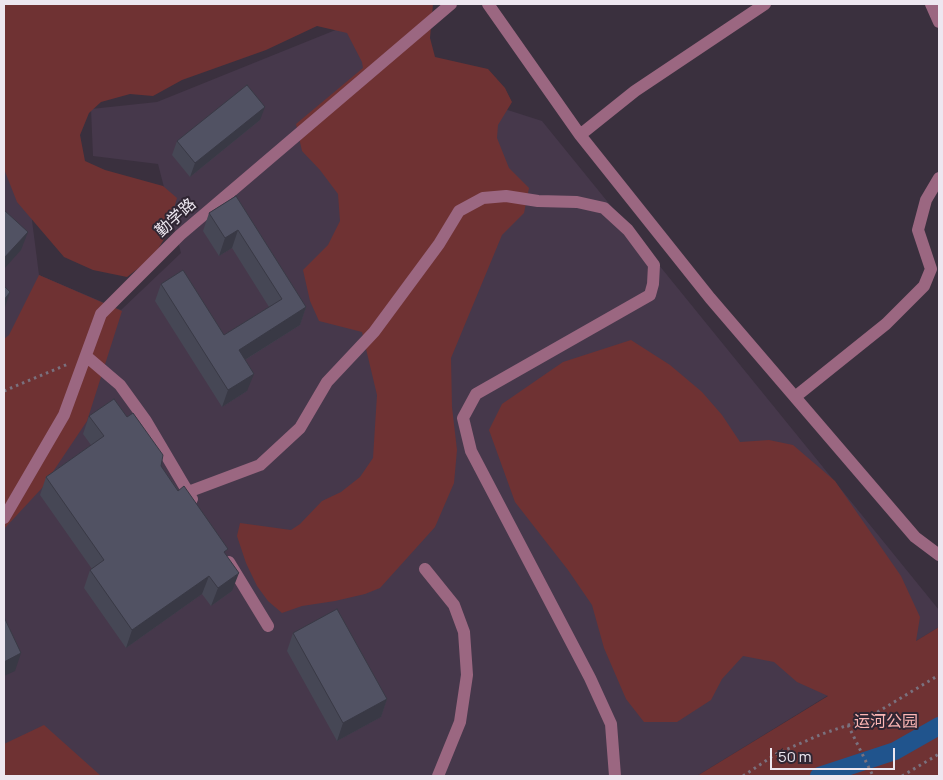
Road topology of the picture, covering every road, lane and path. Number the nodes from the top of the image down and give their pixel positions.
1 (451, 4) edge
2 (488, 4) edge
3 (764, 4) edge
4 (931, 4) edge
5 (939, 22) edge
6 (580, 135) junction
7 (939, 178) edge
8 (86, 356) junction
9 (4, 391) edge
10 (795, 397) junction
11 (188, 492) junction
12 (198, 509) edge
13 (4, 518) edge
14 (223, 552) edge
15 (939, 555) edge
16 (425, 569) dead end
17 (268, 626) dead end
18 (939, 674) edge
19 (848, 725) junction
20 (939, 754) edge
21 (438, 776) edge
22 (615, 776) edge
23 (744, 776) edge
24 (873, 776) edge
25 (902, 776) edge

1 - 8 street, 勤学路
2 - 6 street
3 - 6 street
4 - 5 street
6 - 10 street
7 - 10 street
8 - 9 path
8 - 11 street
8 - 13 street, 勤学路
10 - 15 street
11 - 12 street
11 - 22 street
14 - 17 street
16 - 21 street
18 - 19 path
19 - 23 path
19 - 24 path
20 - 25 path

